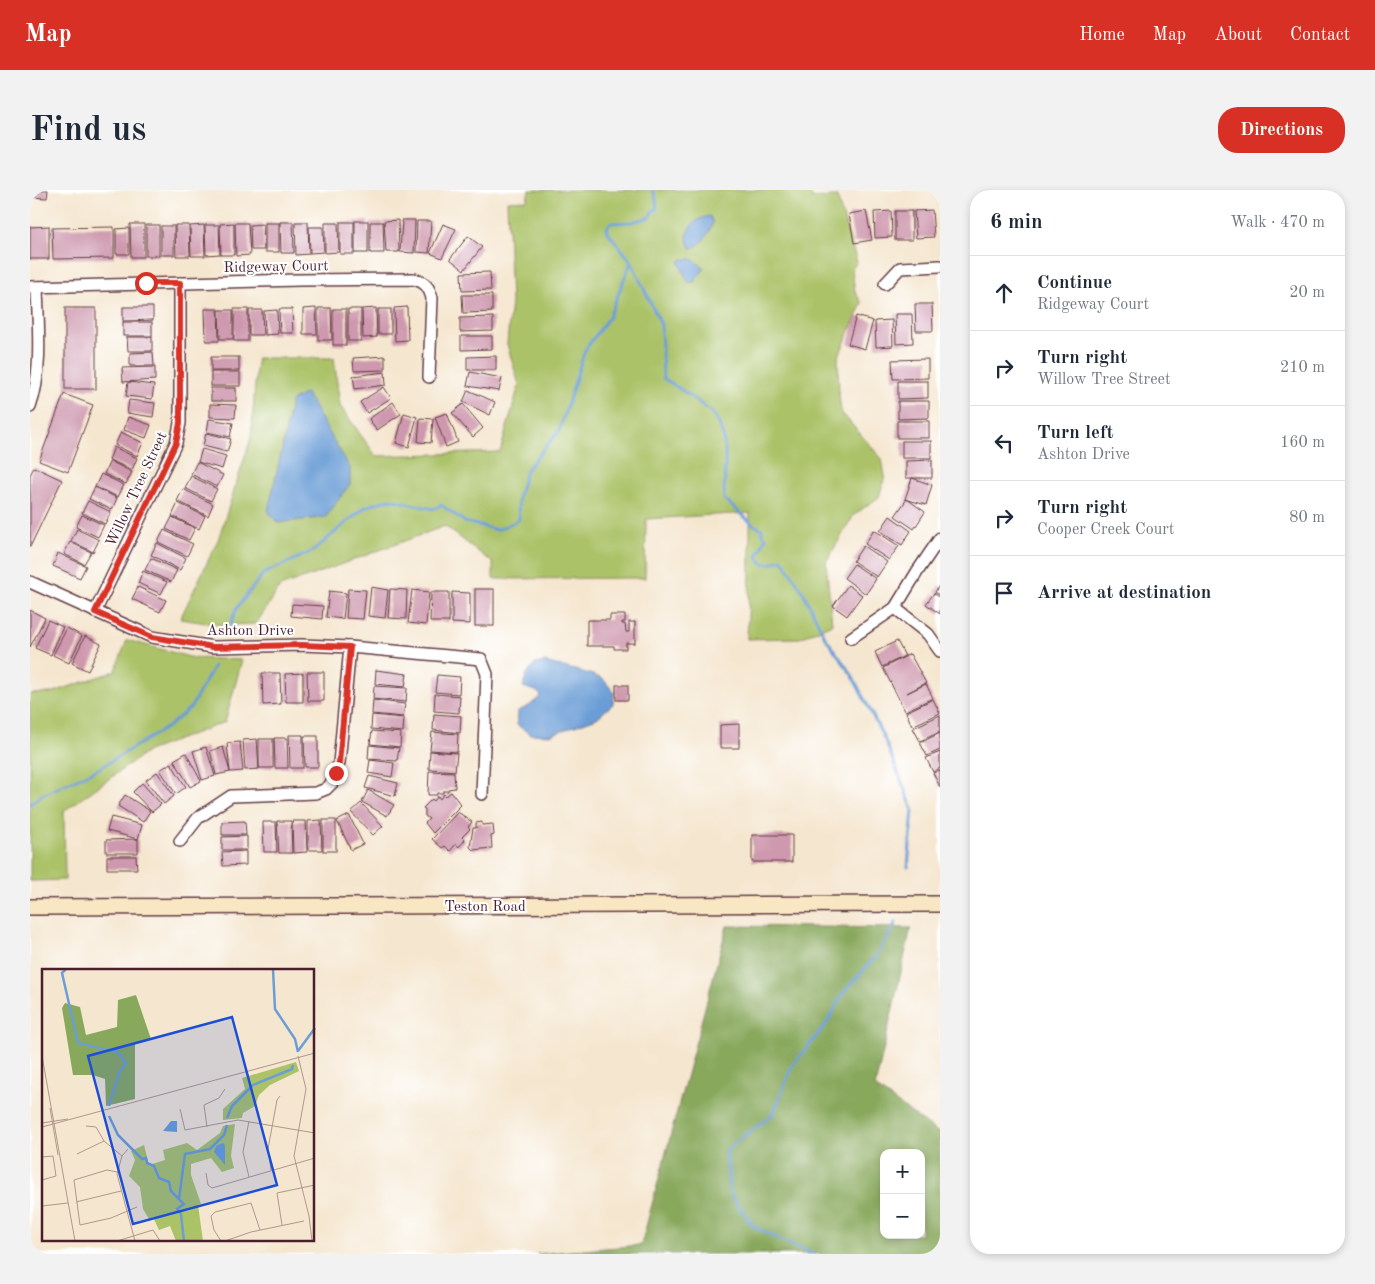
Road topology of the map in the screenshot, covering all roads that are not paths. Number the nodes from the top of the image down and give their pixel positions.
1 (940, 266) edge
2 (180, 283) junction
3 (885, 284) dead end
4 (34, 287) edge
5 (429, 377) dead end
6 (30, 407) edge
7 (940, 538) edge
8 (30, 582) edge
9 (895, 608) junction
10 (95, 612) junction
11 (851, 638) dead end
12 (350, 647) junction
13 (940, 651) edge
14 (482, 794) dead end
15 (180, 840) dead end
16 (940, 904) edge
17 (30, 907) edge

1 - 3 street
2 - 4 street, Ridgeway Court
2 - 5 street, Ridgeway Court
2 - 10 street, Willow Tree Street
4 - 6 street
7 - 9 street
8 - 10 street, Ashton Drive
9 - 11 street
9 - 13 street
10 - 12 street, Ashton Drive
12 - 14 street, Ashton Drive
12 - 15 street
16 - 17 main road, Teston Road

